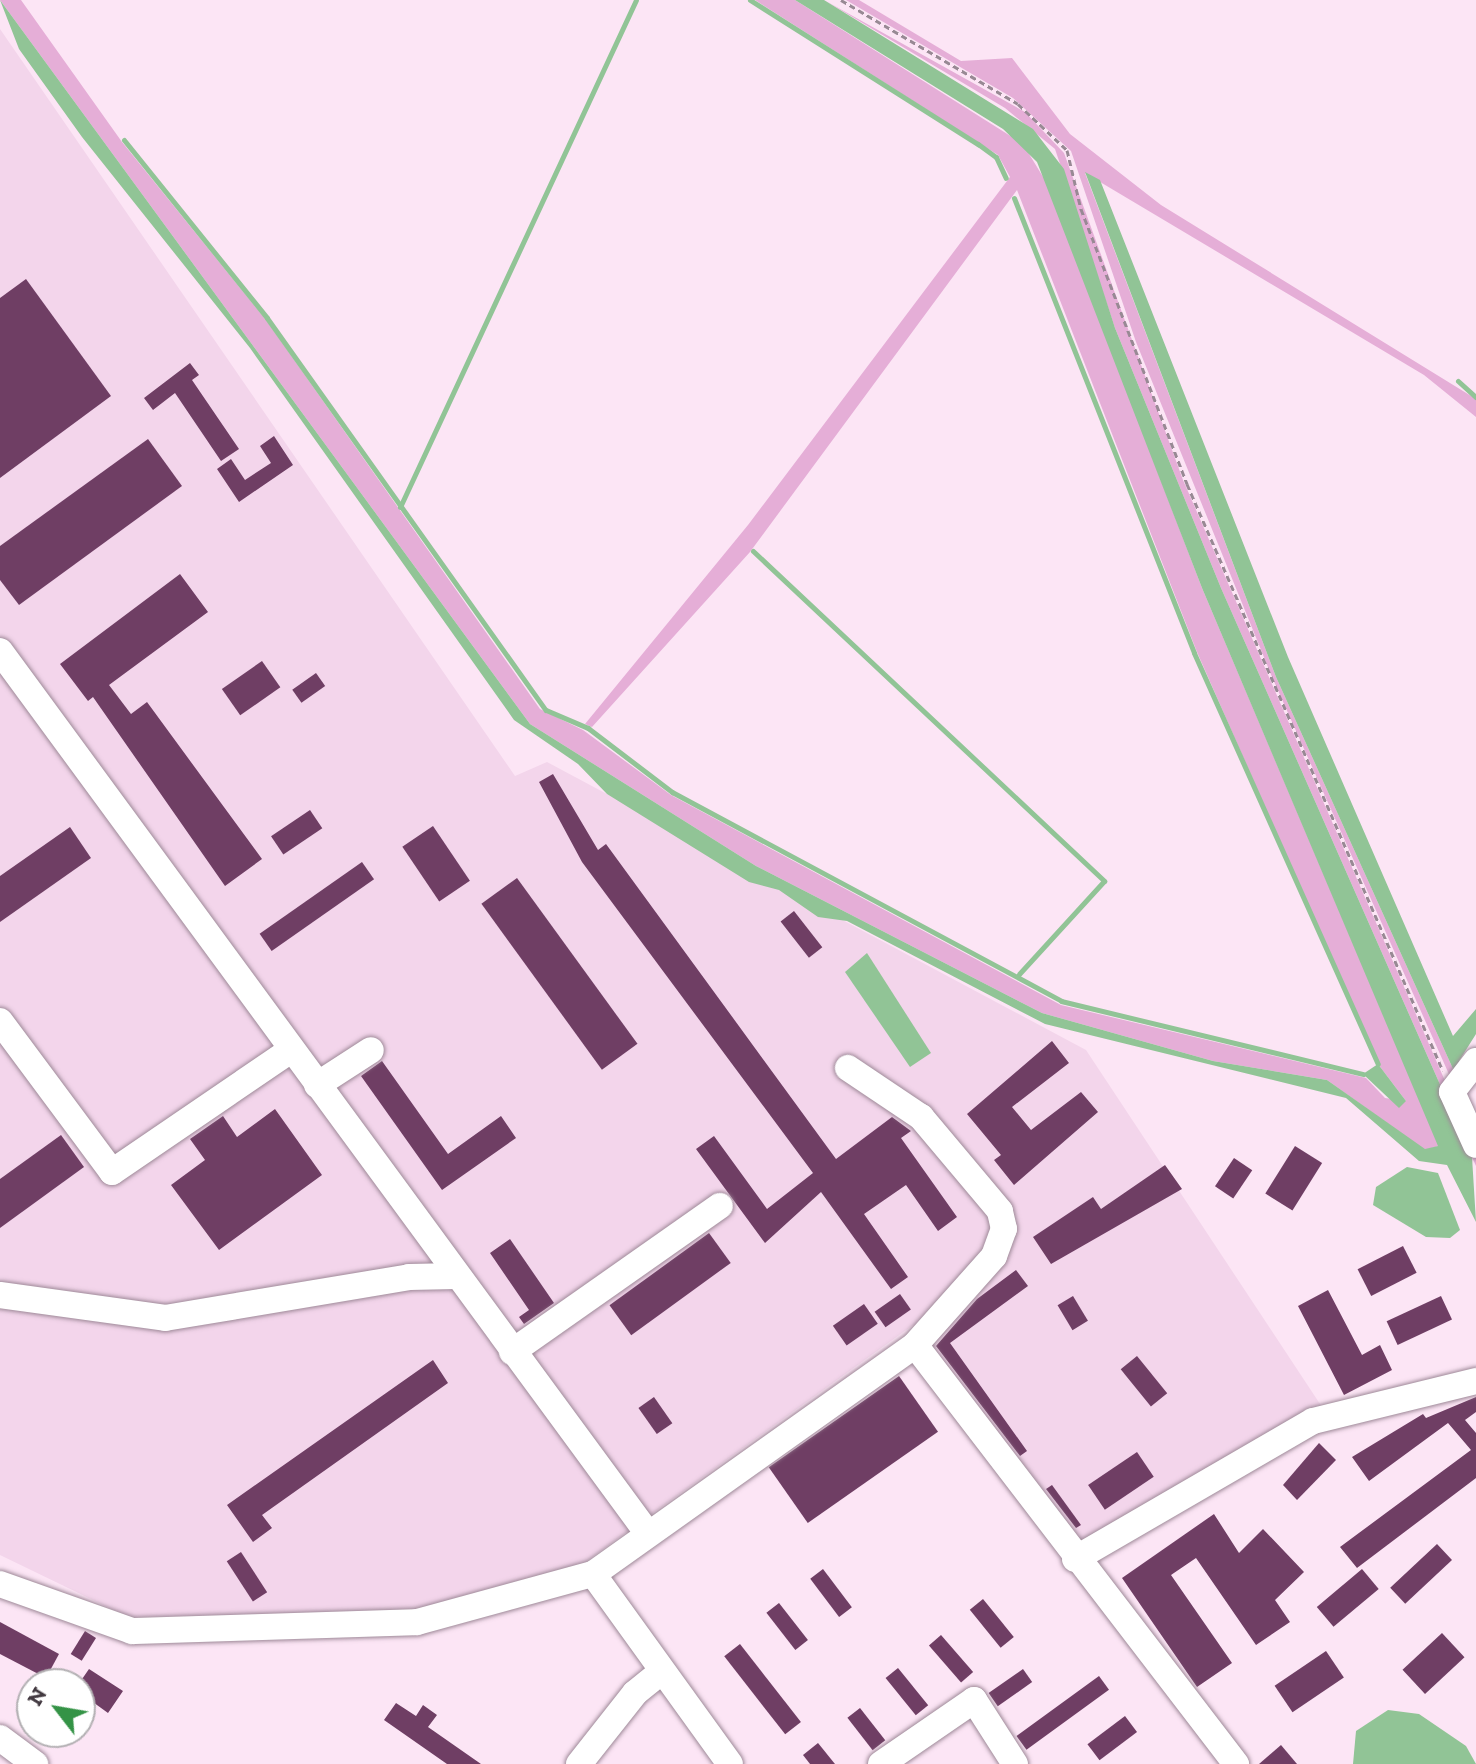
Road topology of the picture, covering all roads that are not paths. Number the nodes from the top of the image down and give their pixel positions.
1 (2, 658) edge
2 (0, 1021) edge
3 (291, 1050) junction
4 (371, 1050) dead end
5 (1476, 1061) edge
6 (848, 1068) dead end
7 (317, 1085) junction
8 (1476, 1145) edge
9 (720, 1206) dead end
10 (456, 1276) junction
11 (0, 1295) edge
12 (915, 1345) junction
13 (512, 1352) junction
14 (1476, 1381) edge
15 (646, 1531) junction
16 (1075, 1559) junction
17 (593, 1574) junction
18 (0, 1584) edge
19 (661, 1672) junction
20 (0, 1738) edge
21 (35, 1764) edge
22 (579, 1764) edge
23 (730, 1764) edge
24 (881, 1764) edge
25 (1015, 1764) edge
26 (1236, 1764) edge

1 - 3 street
2 - 3 street
3 - 7 street
4 - 7 street
5 - 8 street
6 - 12 street
7 - 10 street
9 - 13 street
10 - 11 street
10 - 13 street
12 - 15 street
12 - 16 street
13 - 15 street
14 - 16 street
15 - 17 street
16 - 26 street
17 - 18 street
17 - 19 street
19 - 22 street
19 - 23 street
20 - 21 street
24 - 25 street

